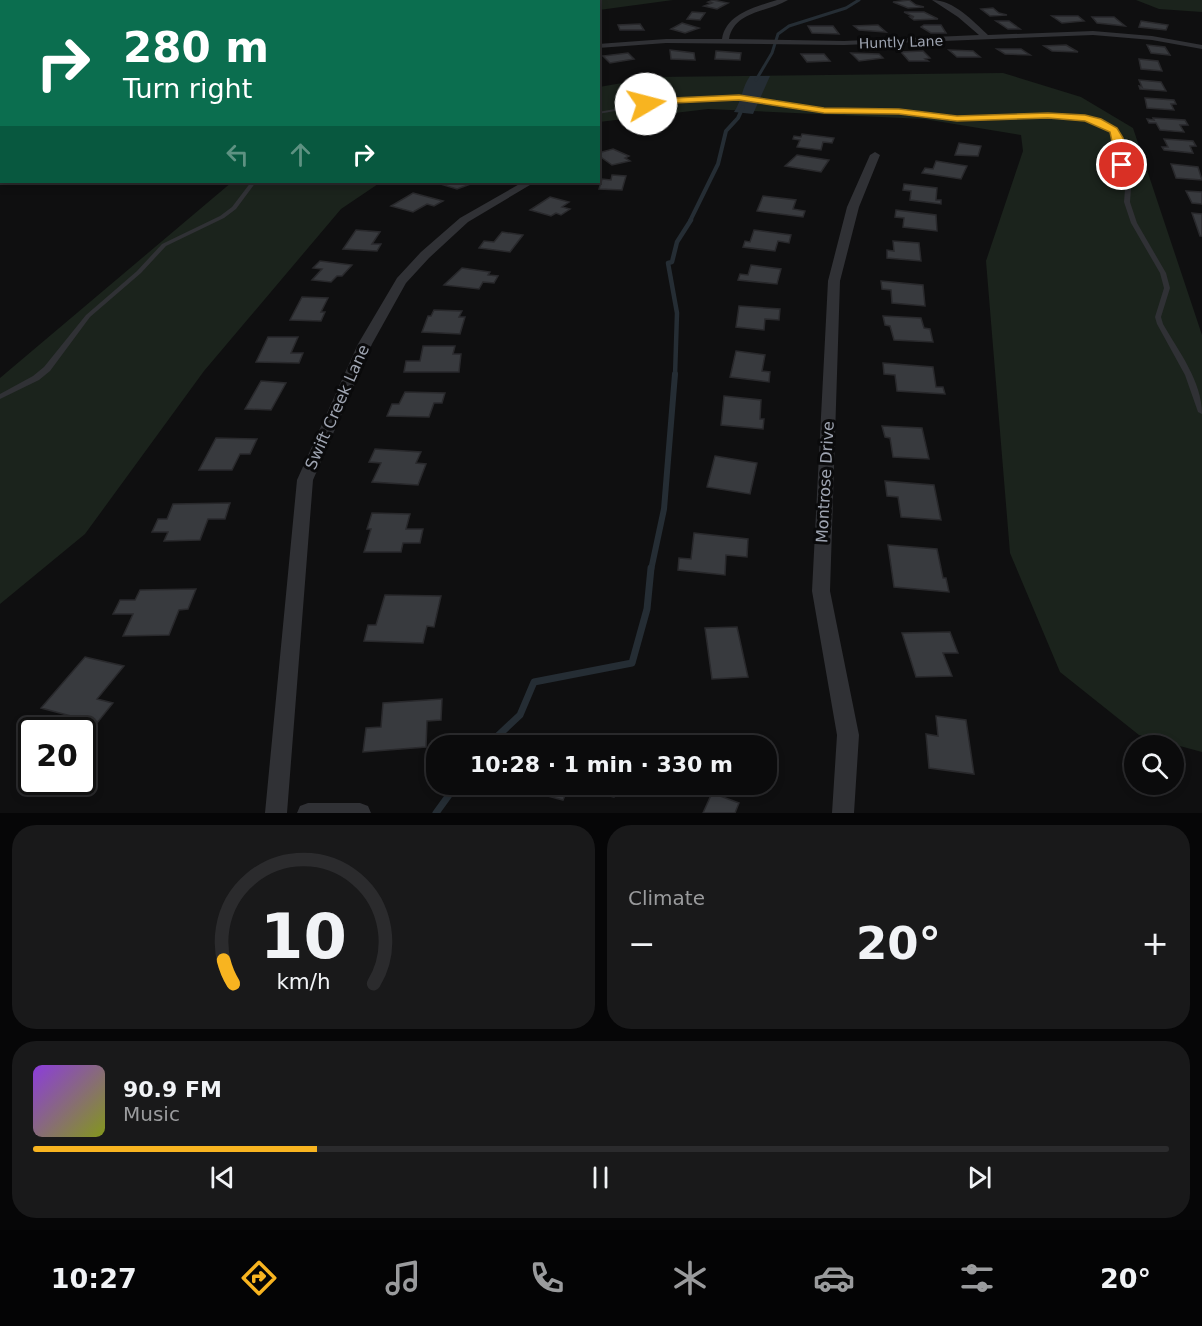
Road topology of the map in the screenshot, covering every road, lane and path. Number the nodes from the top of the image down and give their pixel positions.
1 (784, 0) edge
2 (936, 0) edge
3 (988, 39) junction
4 (725, 42) junction
5 (600, 46) edge
6 (1202, 47) edge
7 (600, 113) edge
8 (875, 155) dead end
9 (252, 183) edge
10 (528, 183) edge
11 (0, 397) edge
12 (1202, 412) edge
13 (276, 813) edge
14 (308, 813) edge
15 (360, 813) edge
16 (843, 813) edge

1 - 4 street
2 - 3 street
3 - 4 street, Huntly Lane
3 - 6 street, Huntly Lane
4 - 5 street, Huntly Lane
7 - 12 lane
8 - 16 street, Montrose Drive
9 - 11 lane
10 - 13 street, Swift Creek Lane
14 - 15 street

